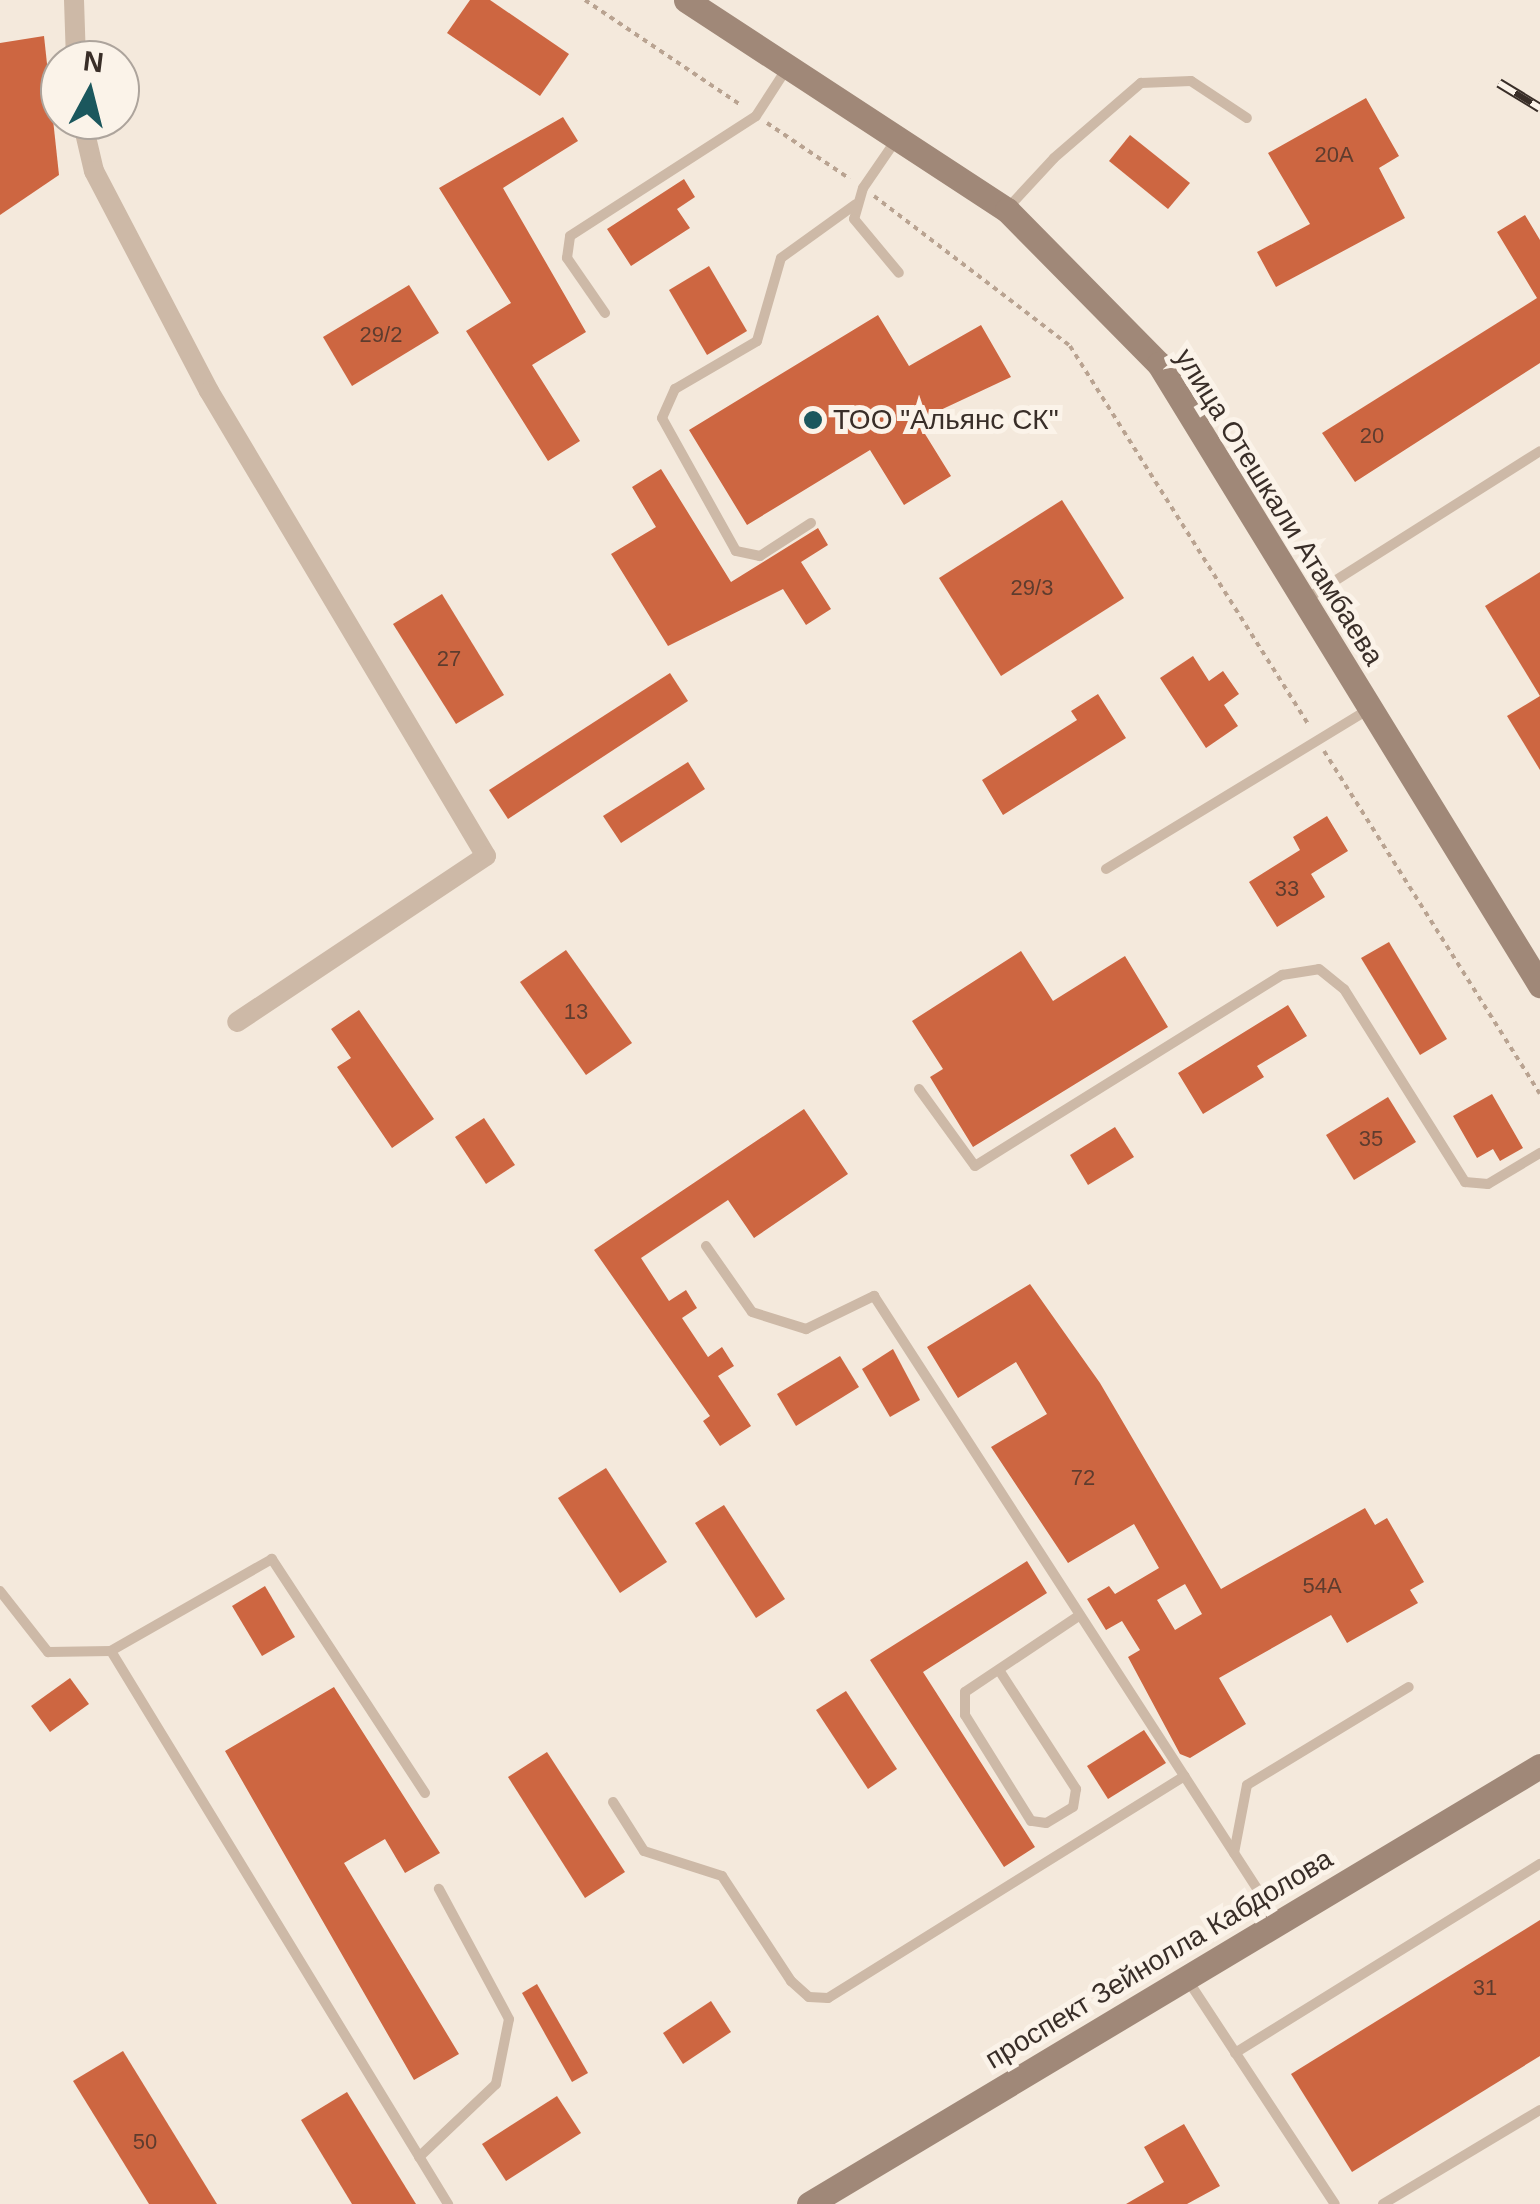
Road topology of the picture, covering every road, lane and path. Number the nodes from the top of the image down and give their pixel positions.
1 (74, 0) edge
2 (586, 0) edge
3 (686, 0) edge
4 (75, 40) edge
5 (787, 67) junction
6 (756, 116) junction
7 (1248, 118) dead end
8 (897, 139) junction
9 (87, 140) edge
10 (863, 188) junction
11 (856, 204) junction
12 (1007, 210) junction
13 (900, 273) dead end
14 (606, 313) dead end
15 (1540, 451) edge
16 (811, 523) dead end
17 (1302, 601) junction
18 (1369, 709) junction
19 (1318, 740) junction
20 (1106, 870) dead end
21 (1540, 986) edge
22 (237, 1022) dead end
23 (919, 1089) dead end
24 (1540, 1094) edge
25 (1540, 1152) edge
26 (706, 1246) dead end
27 (0, 1591) edge
28 (1080, 1616) junction
29 (111, 1651) junction
30 (999, 1670) junction
31 (1409, 1687) dead end
32 (1540, 1766) edge
33 (1184, 1776) junction
34 (425, 1793) dead end
35 (613, 1802) dead end
36 (1234, 1854) junction
37 (1540, 1864) edge
38 (439, 1889) dead end
39 (1279, 1922) junction
40 (1186, 1978) junction
41 (1235, 2053) junction
42 (1540, 2110) edge
43 (419, 2156) junction
44 (826, 2200) edge
45 (448, 2204) edge
46 (1335, 2204) edge
47 (1382, 2204) edge

1 - 4 street
2 - 6 path
3 - 5 street, улица Отешкали Атамбаева
5 - 6 lane
5 - 8 street, улица Отешкали Атамбаева
6 - 10 path
6 - 14 lane
7 - 12 lane
8 - 10 lane
8 - 12 street, улица Отешкали Атамбаева
9 - 22 street
10 - 11 lane
10 - 19 path
11 - 13 lane
11 - 16 lane
12 - 17 street, улица Отешкали Атамбаева
15 - 17 lane
17 - 18 street, улица Отешкали Атамбаева
18 - 19 lane
18 - 21 street, улица Отешкали Атамбаева
19 - 20 lane
19 - 24 path
23 - 25 lane
26 - 28 lane
27 - 29 lane
28 - 30 lane
28 - 33 lane
29 - 34 lane
29 - 43 lane
30 - 30 lane
31 - 36 lane
32 - 39 street, проспект Зейнолла Кабдолова
33 - 35 lane
33 - 36 lane
36 - 39 lane
37 - 41 lane
38 - 43 lane
39 - 40 street, проспект Зейнолла Кабдолова
40 - 41 lane
40 - 44 street, проспект Зейнолла Кабдолова
41 - 46 lane
42 - 47 lane
43 - 45 lane

